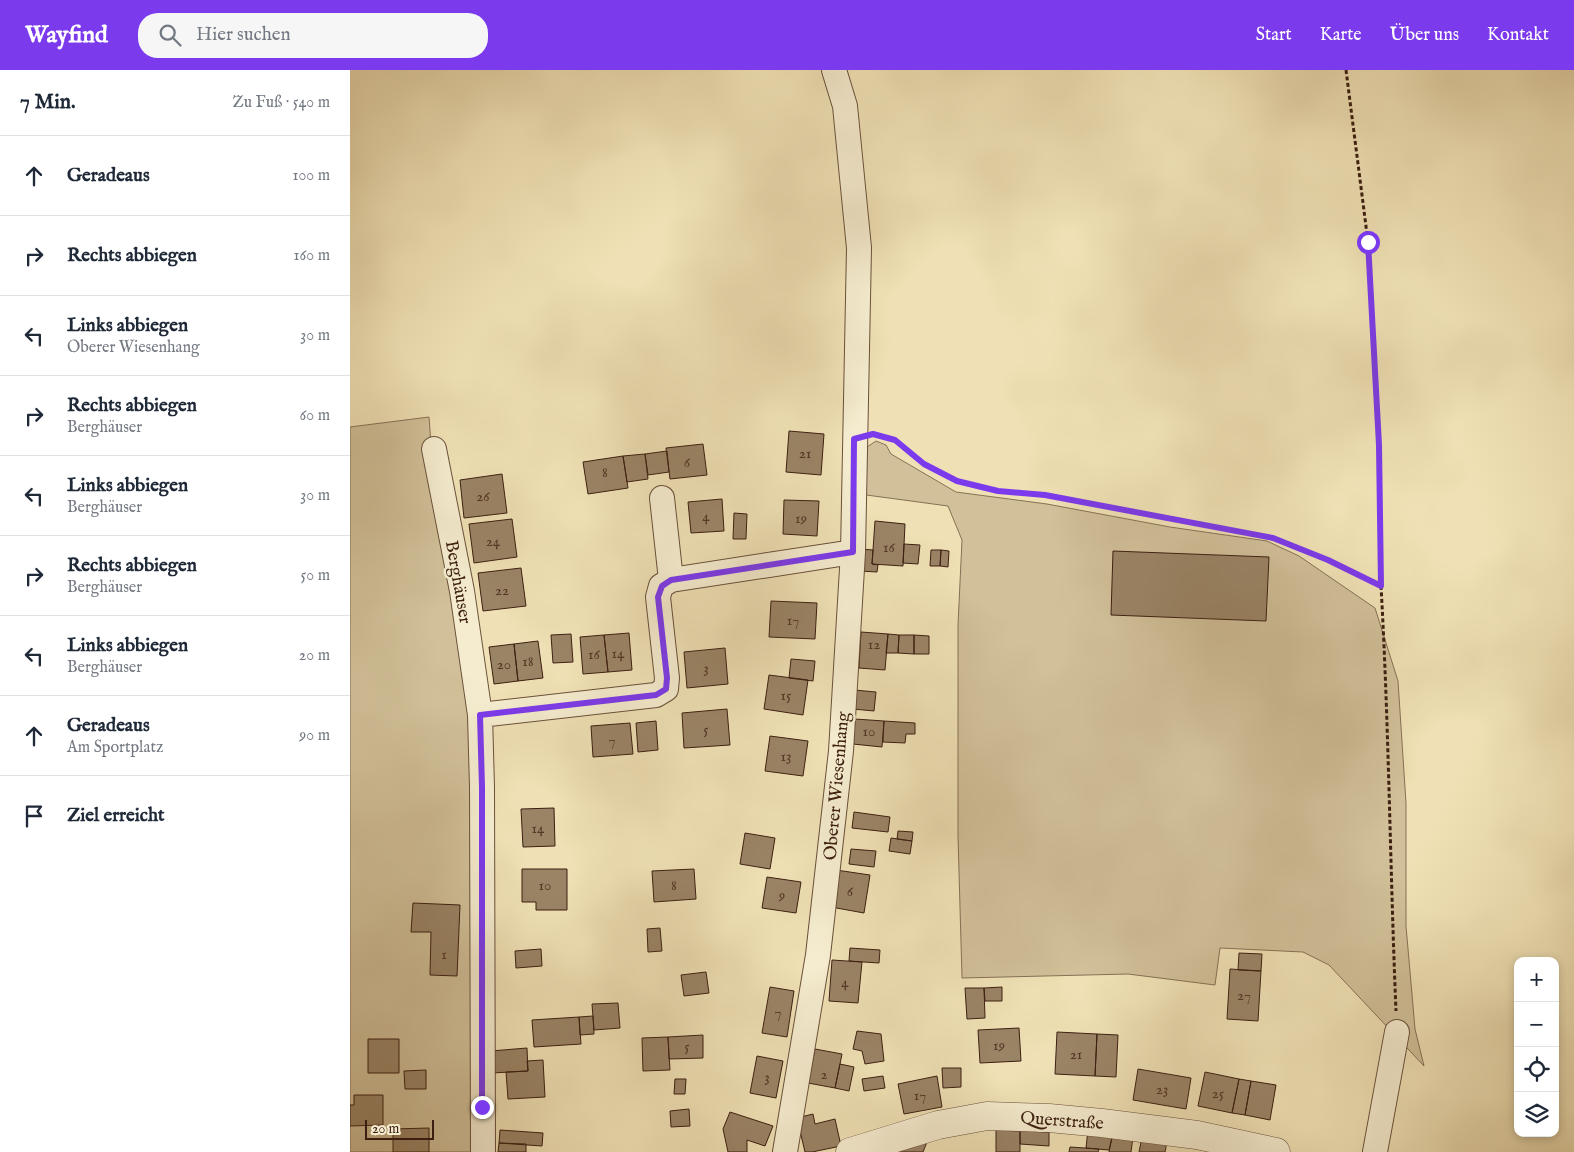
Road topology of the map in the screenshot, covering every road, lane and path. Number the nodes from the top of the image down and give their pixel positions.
1 (834, 70) edge
2 (1346, 70) edge
3 (854, 428) junction
4 (434, 449) dead end
5 (662, 498) dead end
6 (853, 552) junction
7 (671, 580) junction
8 (1381, 586) junction
9 (480, 715) junction
10 (1397, 1032) joint
11 (483, 1152) edge
12 (785, 1152) edge
13 (850, 1152) edge
14 (1276, 1152) edge
15 (1375, 1152) edge

1 - 3 street, Oberer Wiesenhang
2 - 8 path
3 - 6 street, Oberer Wiesenhang
3 - 8 path
4 - 9 street, Berghäuser
5 - 7 street
6 - 7 street
6 - 12 street, Oberer Wiesenhang
7 - 9 street
8 - 10 path
9 - 11 street, Berghäuser
10 - 15 street
13 - 14 street, Querstraße

